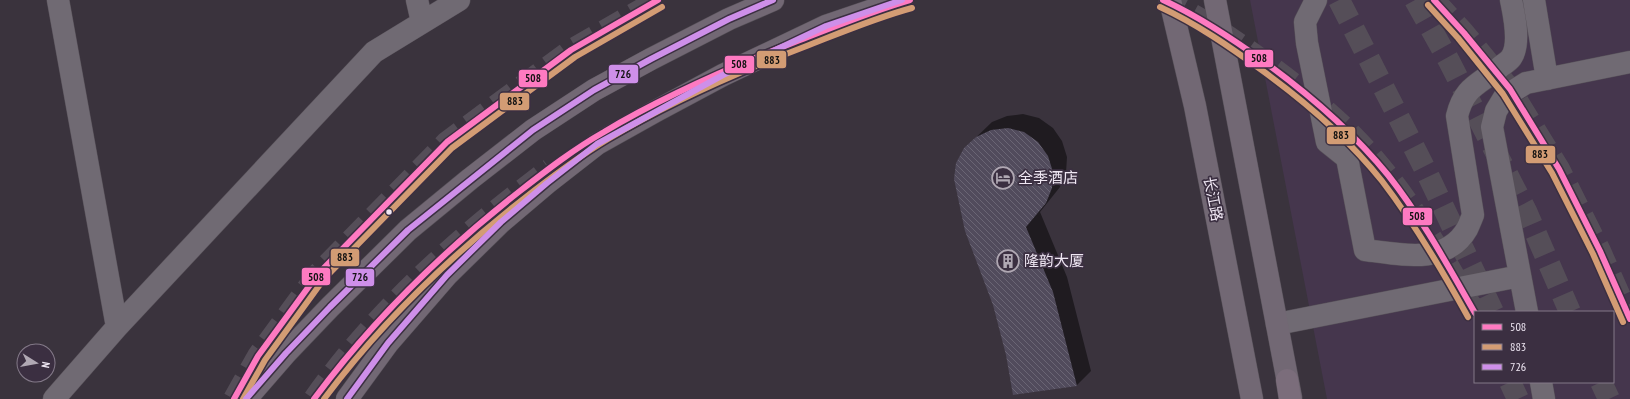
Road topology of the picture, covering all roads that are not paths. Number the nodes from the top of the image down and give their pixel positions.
1 (58, 0) edge
2 (417, 0) edge
3 (459, 0) edge
4 (773, 0) edge
5 (902, 0) edge
6 (1170, 0) edge
7 (1215, 0) edge
8 (1316, 0) edge
9 (1511, 0) edge
10 (1534, 0) edge
11 (422, 22) junction
12 (1630, 62) edge
13 (1547, 78) junction
14 (1520, 276) junction
15 (1527, 311) edge
16 (1277, 324) junction
17 (117, 327) junction
18 (1541, 383) edge
19 (1289, 392) edge
20 (54, 399) edge
21 (246, 399) edge
22 (347, 399) edge
23 (1252, 399) edge
24 (1544, 399) edge

1 - 17 street
2 - 11 street
3 - 11 street
4 - 21 main road
5 - 22 main road
6 - 23 main road, 长江路
7 - 16 main road
8 - 9 street
10 - 13 street
11 - 17 street
12 - 13 street
13 - 14 street
14 - 15 street
14 - 16 street
16 - 19 main road
17 - 20 street
18 - 24 street

